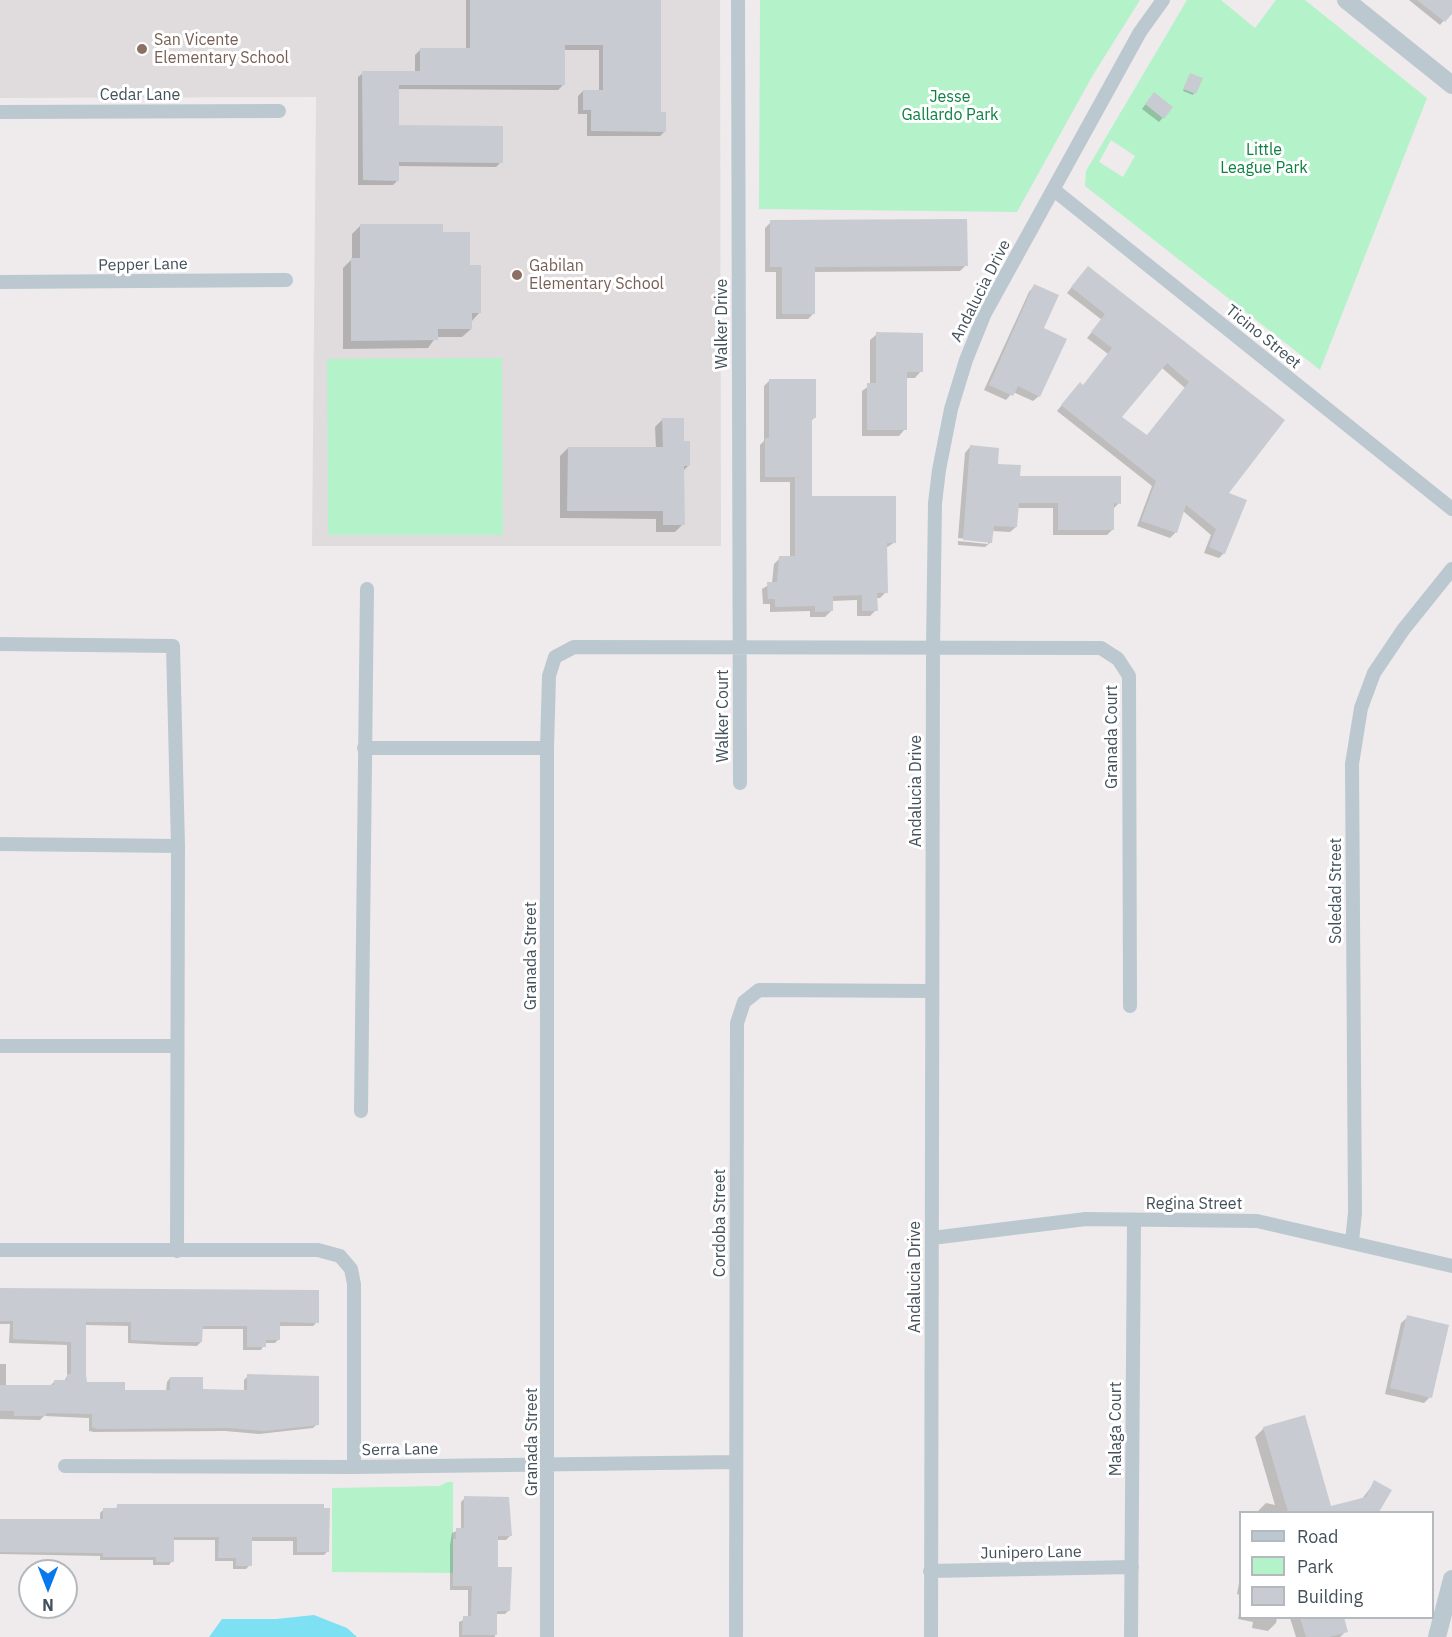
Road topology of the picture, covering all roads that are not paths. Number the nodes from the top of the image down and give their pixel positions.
1 (738, 0) edge
2 (1163, 0) edge
3 (1346, 0) edge
4 (1452, 85) edge
5 (279, 111) dead end
6 (0, 112) edge
7 (1054, 190) junction
8 (286, 280) dead end
9 (0, 282) edge
10 (1452, 509) edge
11 (1452, 569) edge
12 (367, 589) dead end
13 (0, 644) edge
14 (739, 648) junction
15 (933, 648) junction
16 (364, 748) junction
17 (547, 748) junction
18 (740, 783) dead end
19 (0, 844) edge
20 (178, 846) junction
21 (932, 991) junction
22 (1130, 1006) dead end
23 (0, 1046) edge
24 (176, 1047) junction
25 (361, 1111) dead end
26 (1134, 1220) junction
27 (932, 1238) junction
28 (1352, 1241) junction
29 (0, 1250) edge
30 (177, 1251) junction
31 (1452, 1266) edge
32 (736, 1462) junction
33 (548, 1465) junction
34 (65, 1466) dead end
35 (354, 1467) junction
36 (1132, 1568) junction
37 (930, 1571) junction
38 (1452, 1579) edge
39 (547, 1637) edge
40 (736, 1637) edge
41 (931, 1637) edge
42 (1131, 1637) edge
43 (1437, 1637) edge

1 - 14 street, Walker Drive
2 - 7 street, Andalucia Drive
3 - 4 street
5 - 6 street, Cedar Lane
7 - 10 street, Ticino Street
7 - 15 street, Andalucia Drive
8 - 9 street, Pepper Lane
11 - 28 street, Soledad Street
12 - 16 street
13 - 20 street
14 - 15 street, Granada Street
14 - 17 street, Granada Street
14 - 18 street, Walker Court
15 - 21 street, Andalucia Drive
15 - 22 street, Granada Court
16 - 17 street
16 - 25 street
17 - 33 street, Granada Street
19 - 20 street
20 - 24 street
21 - 27 street, Andalucia Drive
21 - 32 street, Cordoba Street
23 - 24 street
24 - 30 street
26 - 27 street, Regina Street
26 - 28 street, Regina Street
26 - 36 street, Malaga Court
27 - 37 street, Andalucia Drive
28 - 31 street, Regina Street
29 - 30 street
30 - 35 street
32 - 33 street, Serra Lane
32 - 40 street, Cordoba Street
33 - 35 street, Serra Lane
33 - 39 street, Granada Street
34 - 35 street, Serra Lane
36 - 37 street, Junipero Lane
36 - 42 street, Malaga Court
37 - 41 street, Andalucia Drive
38 - 43 street

